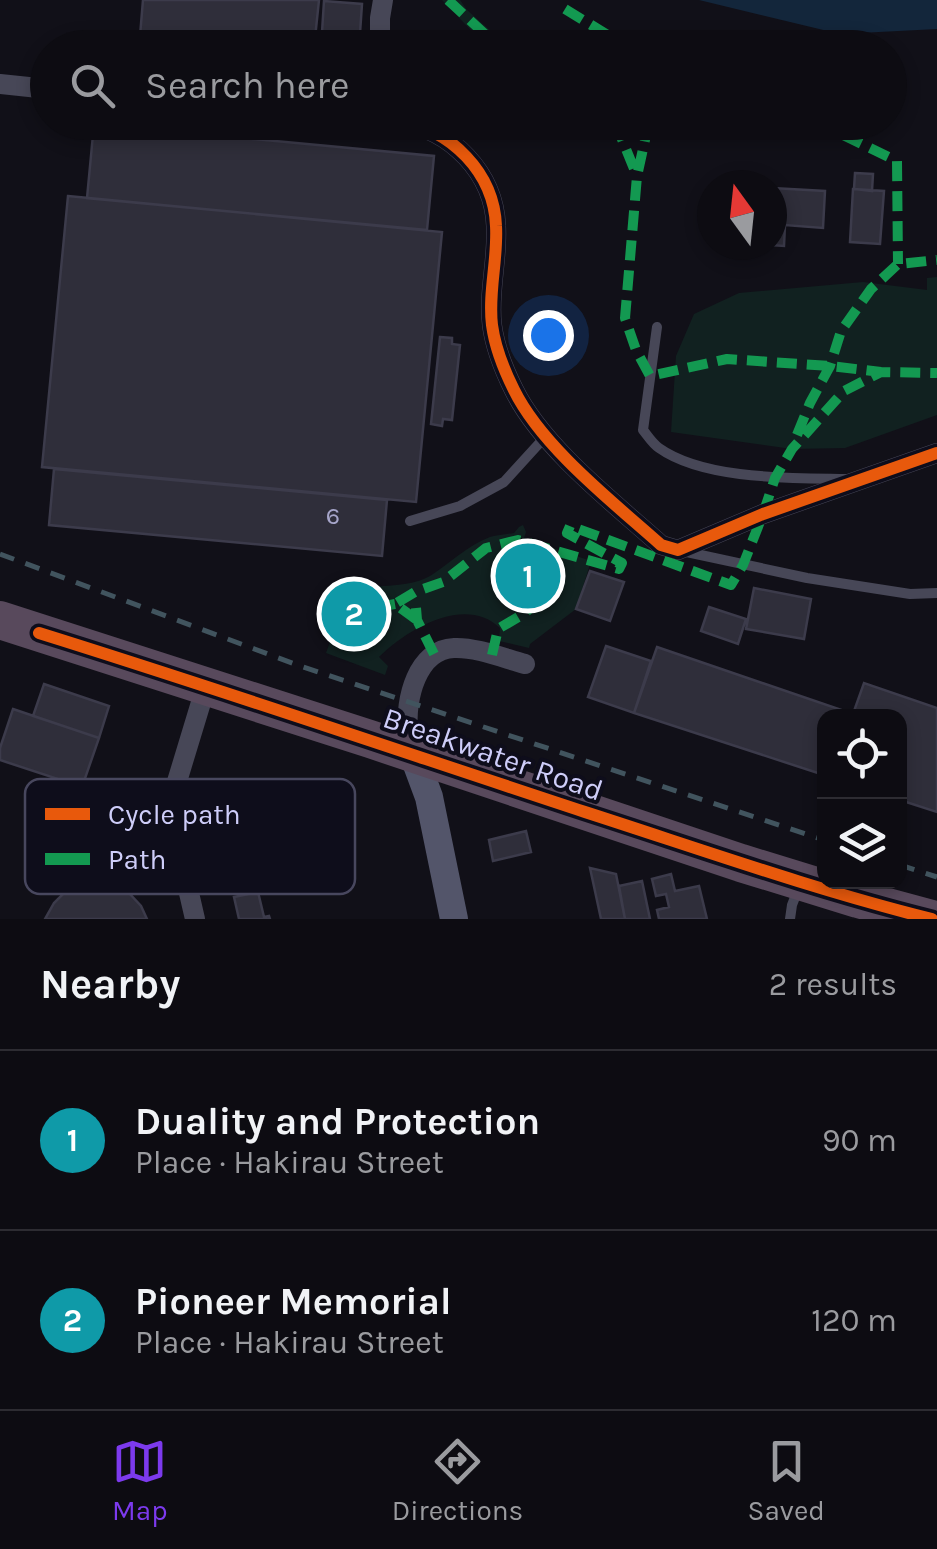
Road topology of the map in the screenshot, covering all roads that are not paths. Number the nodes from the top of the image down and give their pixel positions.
1 (383, 0) edge
2 (380, 30) edge
3 (0, 84) edge
4 (30, 87) edge
5 (447, 140) edge
6 (657, 327) dead end
7 (545, 437) junction
8 (937, 453) edge
9 (862, 479) junction
10 (410, 521) dead end
11 (678, 550) junction
12 (937, 593) edge
13 (0, 620) edge
14 (525, 664) dead end
15 (206, 686) junction
16 (414, 754) junction
17 (178, 779) edge
18 (801, 882) junction
19 (189, 894) edge
20 (195, 919) edge
21 (454, 919) edge
22 (790, 919) edge
23 (932, 919) edge

1 - 2 street
3 - 4 street
5 - 7 street
6 - 9 lane
7 - 10 lane
7 - 11 street
8 - 9 street
9 - 11 street
11 - 12 lane
13 - 15 highway, Breakwater Road
14 - 16 street
15 - 16 highway, Breakwater Road
15 - 17 street
16 - 18 highway, Breakwater Road
16 - 21 street
18 - 22 lane
18 - 23 highway, Breakwater Road
19 - 20 street

